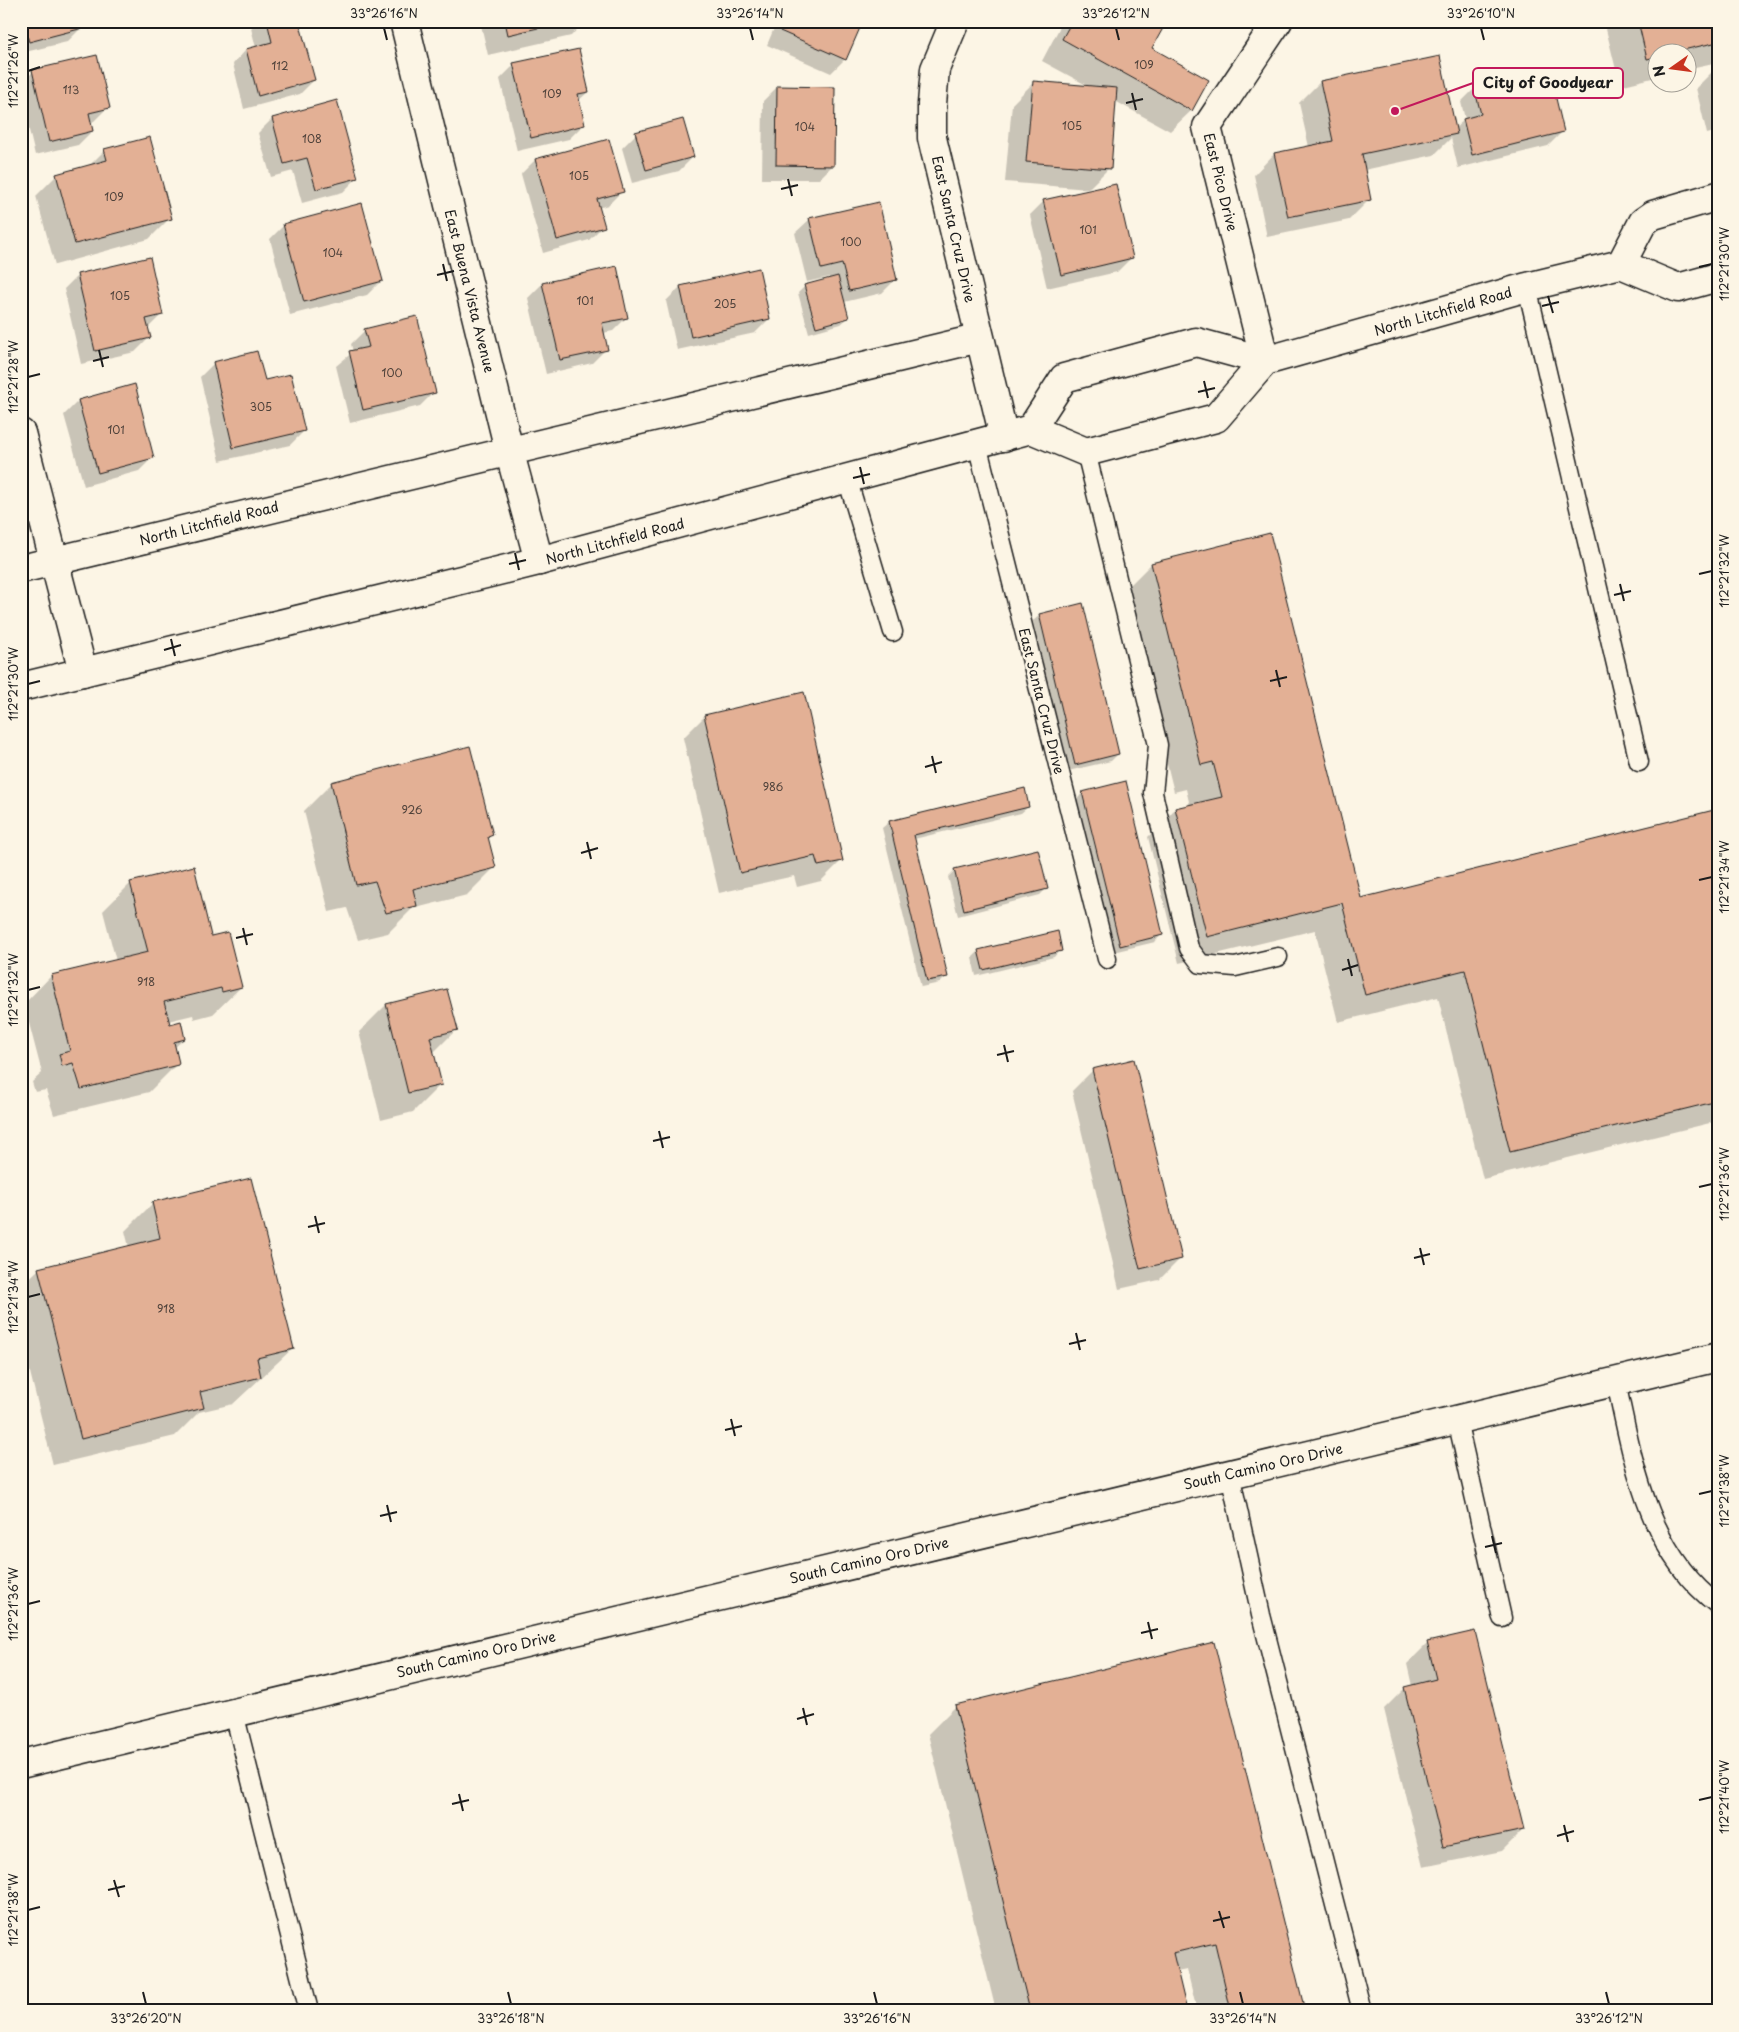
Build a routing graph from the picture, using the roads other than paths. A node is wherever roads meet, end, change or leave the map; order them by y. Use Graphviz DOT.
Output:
graph roads {
  1 [pos="404,21"];
  2 [pos="955,21"];
  3 [pos="1278,21"];
  4 [pos="1718,196"];
  5 [pos="1622,264"];
  6 [pos="1718,277"];
  7 [pos="1526,287"];
  8 [pos="980,338"];
  9 [pos="1264,361"];
  10 [pos="1031,429"];
  11 [pos="21,433"];
  12 [pos="1004,437"];
  13 [pos="977,444"];
  14 [pos="509,450"];
  15 [pos="1086,452"];
  16 [pos="847,478"];
  17 [pos="54,561"];
  18 [pos="539,561"];
  19 [pos="21,569"];
  20 [pos="894,632"];
  21 [pos="83,672"];
  22 [pos="21,687"];
  23 [pos="1639,762"];
  24 [pos="1278,957"];
  25 [pos="1107,959"];
  26 [pos="1718,1357"];
  27 [pos="1616,1382"];
  28 [pos="1457,1420"];
  29 [pos="1230,1474"];
  30 [pos="1718,1605"];
  31 [pos="1502,1618"];
  32 [pos="234,1713"];
  33 [pos="21,1764"];
  34 [pos="309,2011"];
  35 [pos="1362,2011"];
  1 -- 14 [label="street, East Buena Vista Avenue"];
  2 -- 8 [label="street, East Santa Cruz Drive"];
  3 -- 9 [label="street, East Pico Drive"];
  4 -- 5 [label="street"];
  5 -- 6 [label="street"];
  5 -- 7 [label="street, North Litchfield Road"];
  7 -- 9 [label="street, North Litchfield Road"];
  7 -- 23 [label="lane"];
  8 -- 12 [label="street, East Santa Cruz Drive"];
  8 -- 14 [label="street, North Litchfield Road"];
  9 -- 10 [label="street"];
  9 -- 15 [label="street"];
  10 -- 12 [label="street, North Litchfield Road"];
  10 -- 15 [label="street"];
  11 -- 17 [label="street"];
  12 -- 13 [label="street, North Litchfield Road"];
  13 -- 16 [label="street, North Litchfield Road"];
  13 -- 25 [label="lane, East Santa Cruz Drive"];
  14 -- 17 [label="street, North Litchfield Road"];
  14 -- 18 [label="street, East Buena Vista Avenue"];
  15 -- 24 [label="lane"];
  16 -- 18 [label="street, North Litchfield Road"];
  16 -- 20 [label="lane"];
  17 -- 19 [label="street, North Litchfield Road"];
  17 -- 21 [label="street"];
  18 -- 21 [label="street, North Litchfield Road"];
  21 -- 22 [label="street, North Litchfield Road"];
  26 -- 27 [label="street, South Camino Oro Drive"];
  27 -- 28 [label="street, South Camino Oro Drive"];
  27 -- 30 [label="lane"];
  28 -- 29 [label="street, South Camino Oro Drive"];
  28 -- 31 [label="lane"];
  29 -- 32 [label="street, South Camino Oro Drive"];
  29 -- 35 [label="lane"];
  32 -- 33 [label="street, South Camino Oro Drive"];
  32 -- 34 [label="lane"];
}
